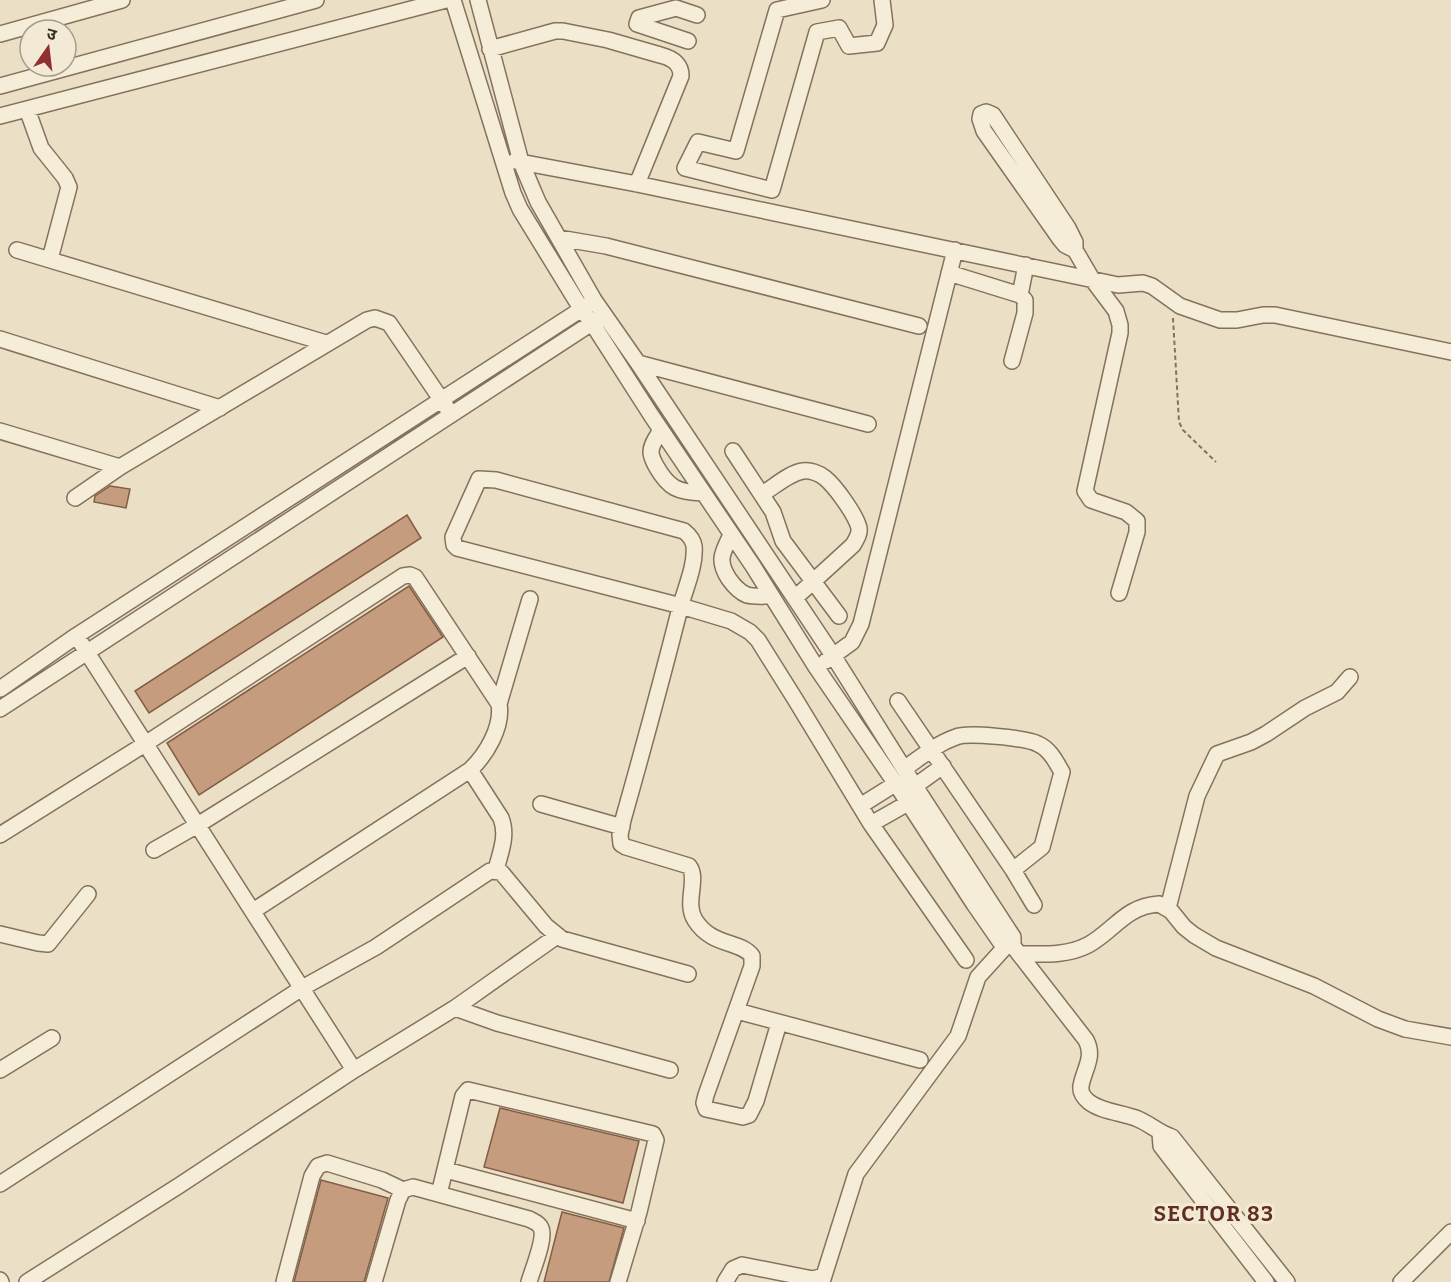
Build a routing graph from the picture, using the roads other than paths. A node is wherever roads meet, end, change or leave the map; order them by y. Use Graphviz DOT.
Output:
graph roads {
  1 [pos="122,0"];
  2 [pos="316,0"];
  3 [pos="447,0"];
  4 [pos="453,0"];
  5 [pos="478,0"];
  6 [pos="822,0"];
  7 [pos="882,0"];
  8 [pos="676,4"];
  9 [pos="697,15"];
  10 [pos="0,34"];
  11 [pos="688,40"];
  12 [pos="490,49"];
  13 [pos="0,86"];
  14 [pos="27,109"];
  15 [pos="0,116"];
  16 [pos="502,157"];
  17 [pos="520,162"];
  18 [pos="637,184"];
  19 [pos="559,238"];
  20 [pos="17,250"];
  21 [pos="955,250"];
  22 [pos="1076,250"];
  23 [pos="50,259"];
  24 [pos="1026,265"];
  25 [pos="949,273"];
  26 [pos="1092,279"];
  27 [pos="1020,295"];
  28 [pos="588,305"];
  29 [pos="598,319"];
  30 [pos="919,326"];
  31 [pos="0,339"];
  32 [pos="326,343"];
  33 [pos="1451,352"];
  34 [pos="1012,361"];
  35 [pos="639,363"];
  36 [pos="441,400"];
  37 [pos="220,408"];
  38 [pos="451,414"];
  39 [pos="868,424"];
  40 [pos="661,430"];
  41 [pos="0,431"];
  42 [pos="733,451"];
  43 [pos="120,467"];
  44 [pos="703,494"];
  45 [pos="762,494"];
  46 [pos="75,498"];
  47 [pos="732,535"];
  48 [pos="814,581"];
  49 [pos="1119,593"];
  50 [pos="771,596"];
  51 [pos="530,598"];
  52 [pos="795,598"];
  53 [pos="681,606"];
  54 [pos="839,616"];
  55 [pos="76,636"];
  56 [pos="85,651"];
  57 [pos="468,656"];
  58 [pos="834,657"];
  59 [pos="816,667"];
  60 [pos="1350,677"];
  61 [pos="3,687"];
  62 [pos="18,697"];
  63 [pos="898,701"];
  64 [pos="499,704"];
  65 [pos="0,709"];
  66 [pos="145,744"];
  67 [pos="931,749"];
  68 [pos="943,766"];
  69 [pos="904,769"];
  70 [pos="470,770"];
  71 [pos="895,784"];
  72 [pos="915,786"];
  73 [pos="908,803"];
  74 [pos="541,804"];
  75 [pos="860,806"];
  76 [pos="871,824"];
  77 [pos="196,826"];
  78 [pos="622,827"];
  79 [pos="0,835"];
  80 [pos="154,850"];
  81 [pos="496,870"];
  82 [pos="1013,870"];
  83 [pos="88,894"];
  84 [pos="1034,905"];
  85 [pos="1168,908"];
  86 [pos="253,911"];
  87 [pos="0,934"];
  88 [pos="557,936"];
  89 [pos="1013,948"];
  90 [pos="966,960"];
  91 [pos="688,974"];
  92 [pos="302,988"];
  93 [pos="455,1008"];
  94 [pos="736,1011"];
  95 [pos="779,1023"];
  96 [pos="1451,1037"];
  97 [pos="52,1038"];
  98 [pos="920,1060"];
  99 [pos="0,1070"];
  100 [pos="354,1070"];
  101 [pos="670,1070"];
  102 [pos="1160,1133"];
  103 [pos="446,1170"];
  104 [pos="0,1184"];
  105 [pos="403,1190"];
  106 [pos="440,1194"];
  107 [pos="637,1221"];
  108 [pos="1451,1232"];
  109 [pos="822,1279"];
  110 [pos="27,1282"];
  111 [pos="285,1282"];
  112 [pos="374,1282"];
  113 [pos="529,1282"];
  114 [pos="618,1282"];
  115 [pos="725,1282"];
  116 [pos="1266,1282"];
  117 [pos="1287,1282"];
  118 [pos="1401,1282"];
  1 -- 10 [label="street"];
  2 -- 13 [label="street"];
  3 -- 14 [label="street"];
  4 -- 16 [label="street"];
  5 -- 12 [label="street"];
  6 -- 7 [label="street"];
  8 -- 9 [label="street"];
  8 -- 11 [label="street"];
  12 -- 17 [label="street"];
  12 -- 18 [label="street"];
  14 -- 15 [label="street"];
  14 -- 23 [label="street"];
  16 -- 17 [label="street"];
  16 -- 28 [label="street"];
  17 -- 18 [label="street"];
  17 -- 19 [label="street"];
  18 -- 21 [label="street"];
  19 -- 28 [label="street"];
  19 -- 30 [label="street"];
  20 -- 23 [label="street"];
  21 -- 24 [label="street"];
  21 -- 25 [label="street"];
  22 -- 22 [label="street"];
  22 -- 26 [label="street"];
  23 -- 32 [label="street"];
  24 -- 26 [label="street"];
  24 -- 27 [label="street"];
  25 -- 27 [label="street"];
  25 -- 58 [label="street"];
  26 -- 33 [label="street"];
  26 -- 49 [label="street"];
  27 -- 34 [label="street"];
  28 -- 29 [label="street"];
  28 -- 36 [label="street"];
  29 -- 35 [label="street"];
  29 -- 38 [label="street"];
  29 -- 40 [label="street"];
  31 -- 37 [label="street"];
  32 -- 36 [label="street"];
  32 -- 37 [label="street"];
  35 -- 39 [label="street"];
  35 -- 52 [label="street"];
  36 -- 38 [label="street"];
  36 -- 55 [label="street"];
  37 -- 43 [label="street"];
  38 -- 56 [label="street"];
  40 -- 44 [label="street"];
  40 -- 44 [label="street"];
  41 -- 43 [label="street"];
  42 -- 45 [label="street"];
  43 -- 46 [label="street"];
  44 -- 47 [label="street"];
  45 -- 48 [label="street"];
  45 -- 48 [label="street"];
  47 -- 50 [label="street"];
  47 -- 50 [label="street"];
  48 -- 52 [label="street"];
  48 -- 54 [label="street"];
  50 -- 59 [label="street"];
  51 -- 64 [label="street"];
  52 -- 58 [label="street"];
  53 -- 53 [label="street"];
  53 -- 75 [label="street"];
  53 -- 78 [label="street"];
  55 -- 56 [label="street"];
  55 -- 61 [label="street"];
  56 -- 62 [label="street"];
  56 -- 66 [label="street"];
  57 -- 64 [label="street"];
  57 -- 66 [label="street"];
  57 -- 77 [label="street"];
  58 -- 59 [label="street"];
  58 -- 69 [label="street"];
  59 -- 71 [label="street"];
  60 -- 85 [label="street"];
  61 -- 62 [label="street"];
  62 -- 65 [label="street"];
  63 -- 67 [label="street"];
  64 -- 70 [label="street"];
  66 -- 77 [label="street"];
  66 -- 79 [label="street"];
  67 -- 68 [label="street"];
  67 -- 69 [label="street"];
  67 -- 82 [label="street"];
  68 -- 72 [label="street"];
  68 -- 82 [label="street"];
  69 -- 72 [label="street"];
  70 -- 81 [label="street"];
  70 -- 86 [label="street"];
  71 -- 73 [label="street"];
  71 -- 75 [label="street"];
  72 -- 89 [label="street"];
  73 -- 76 [label="street"];
  73 -- 89 [label="street"];
  74 -- 78 [label="street"];
  75 -- 76 [label="street"];
  76 -- 90 [label="street"];
  77 -- 80 [label="street"];
  77 -- 86 [label="street"];
  78 -- 94 [label="street"];
  81 -- 88 [label="street"];
  81 -- 92 [label="street"];
  82 -- 84 [label="street"];
  83 -- 87 [label="street"];
  85 -- 89 [label="street"];
  85 -- 96 [label="street"];
  86 -- 92 [label="street"];
  88 -- 91 [label="street"];
  88 -- 93 [label="street"];
  89 -- 102 [label="street"];
  89 -- 109 [label="street"];
  92 -- 100 [label="street"];
  92 -- 104 [label="street"];
  93 -- 100 [label="street"];
  93 -- 101 [label="street"];
  94 -- 95 [label="street"];
  94 -- 95 [label="street"];
  95 -- 98 [label="street"];
  97 -- 99 [label="street"];
  100 -- 110 [label="street"];
  102 -- 116 [label="street"];
  102 -- 117 [label="street"];
  103 -- 106 [label="street"];
  103 -- 107 [label="street"];
  103 -- 107 [label="street"];
  105 -- 106 [label="street"];
  105 -- 111 [label="street"];
  105 -- 112 [label="street"];
  106 -- 113 [label="street"];
  107 -- 114 [label="street"];
  108 -- 118 [label="street"];
  109 -- 115 [label="street"];
}
